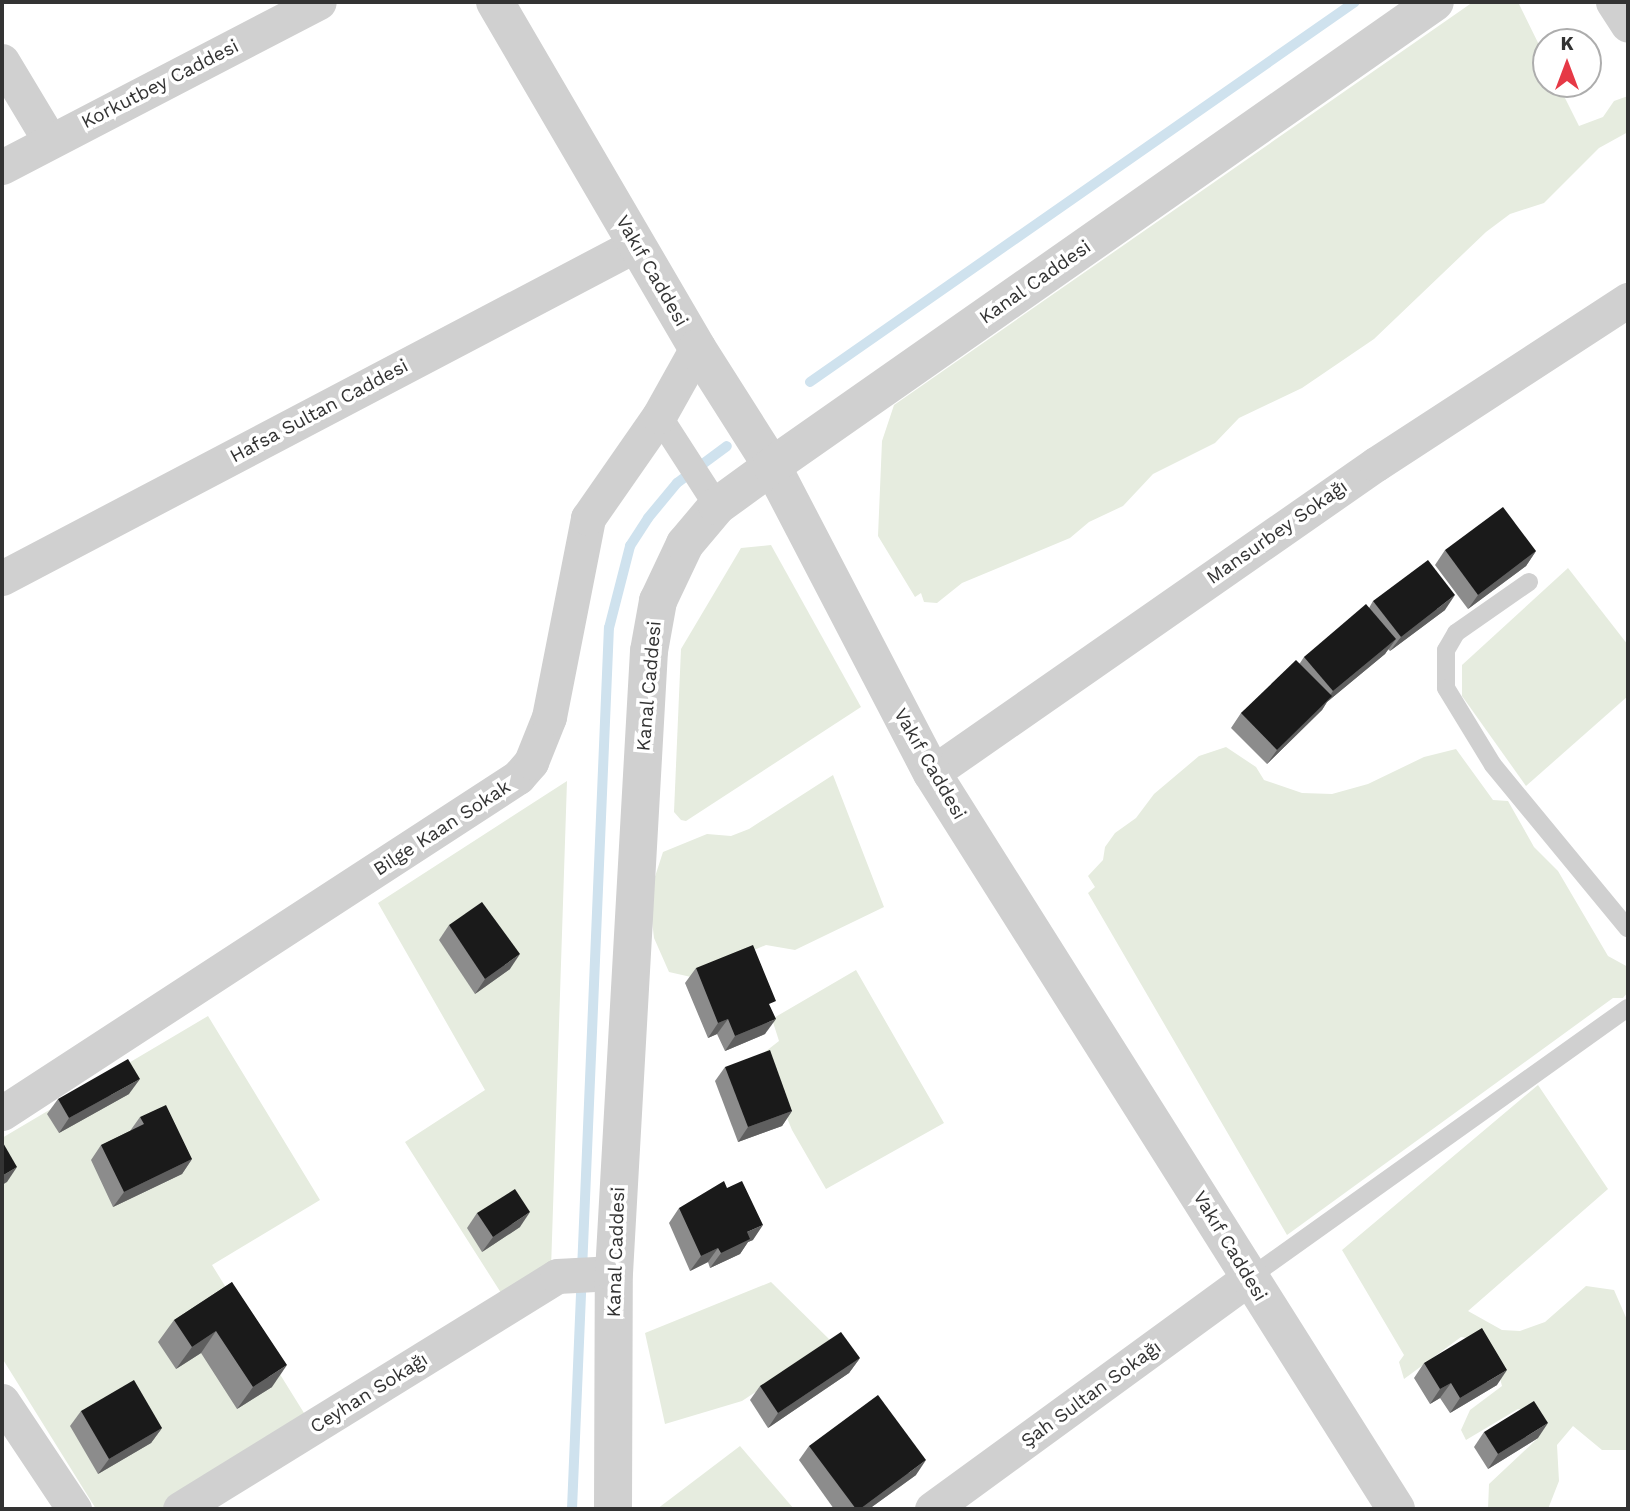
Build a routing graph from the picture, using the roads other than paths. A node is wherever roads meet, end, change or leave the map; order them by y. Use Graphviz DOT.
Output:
graph roads {
  1 [pos="319,2"];
  2 [pos="495,2"];
  3 [pos="1435,2"];
  4 [pos="1613,2"];
  5 [pos="1628,25"];
  6 [pos="2,61"];
  7 [pos="50,141"];
  8 [pos="2,167"];
  9 [pos="637,244"];
  10 [pos="1628,300"];
  11 [pos="706,361"];
  12 [pos="659,416"];
  13 [pos="772,466"];
  14 [pos="718,506"];
  15 [pos="2,578"];
  16 [pos="1529,582"];
  17 [pos="932,773"];
  18 [pos="1628,929"];
  19 [pos="1628,1008"];
  20 [pos="2,1113"];
  21 [pos="614,1273"];
  22 [pos="1248,1278"];
  23 [pos="2,1401"];
  24 [pos="74,1509"];
  25 [pos="180,1509"];
  26 [pos="613,1509"];
  27 [pos="932,1509"];
  28 [pos="1396,1509"];
  1 -- 7 [label="street, Korkutbey Caddesi"];
  2 -- 9 [label="street, Vakıf Caddesi"];
  3 -- 13 [label="street, Kanal Caddesi"];
  4 -- 5 [label="street"];
  6 -- 7 [label="street"];
  7 -- 8 [label="street, Korkutbey Caddesi"];
  9 -- 11 [label="street, Vakıf Caddesi"];
  9 -- 15 [label="street, Hafsa Sultan Caddesi"];
  10 -- 17 [label="street, Mansurbey Sokağı"];
  11 -- 12 [label="street, Bilge Kaan Sokak"];
  11 -- 13 [label="street, Vakıf Caddesi"];
  12 -- 14 [label="street"];
  12 -- 20 [label="street, Bilge Kaan Sokak"];
  13 -- 14 [label="street, Kanal Caddesi"];
  13 -- 17 [label="street, Vakıf Caddesi"];
  14 -- 21 [label="street, Kanal Caddesi"];
  16 -- 18 [label="lane"];
  17 -- 22 [label="street, Vakıf Caddesi"];
  19 -- 22 [label="lane"];
  21 -- 25 [label="street, Ceyhan Sokağı"];
  21 -- 26 [label="street, Kanal Caddesi"];
  22 -- 27 [label="street, Şah Sultan Sokağı"];
  22 -- 28 [label="street, Vakıf Caddesi"];
  23 -- 24 [label="street"];
}
